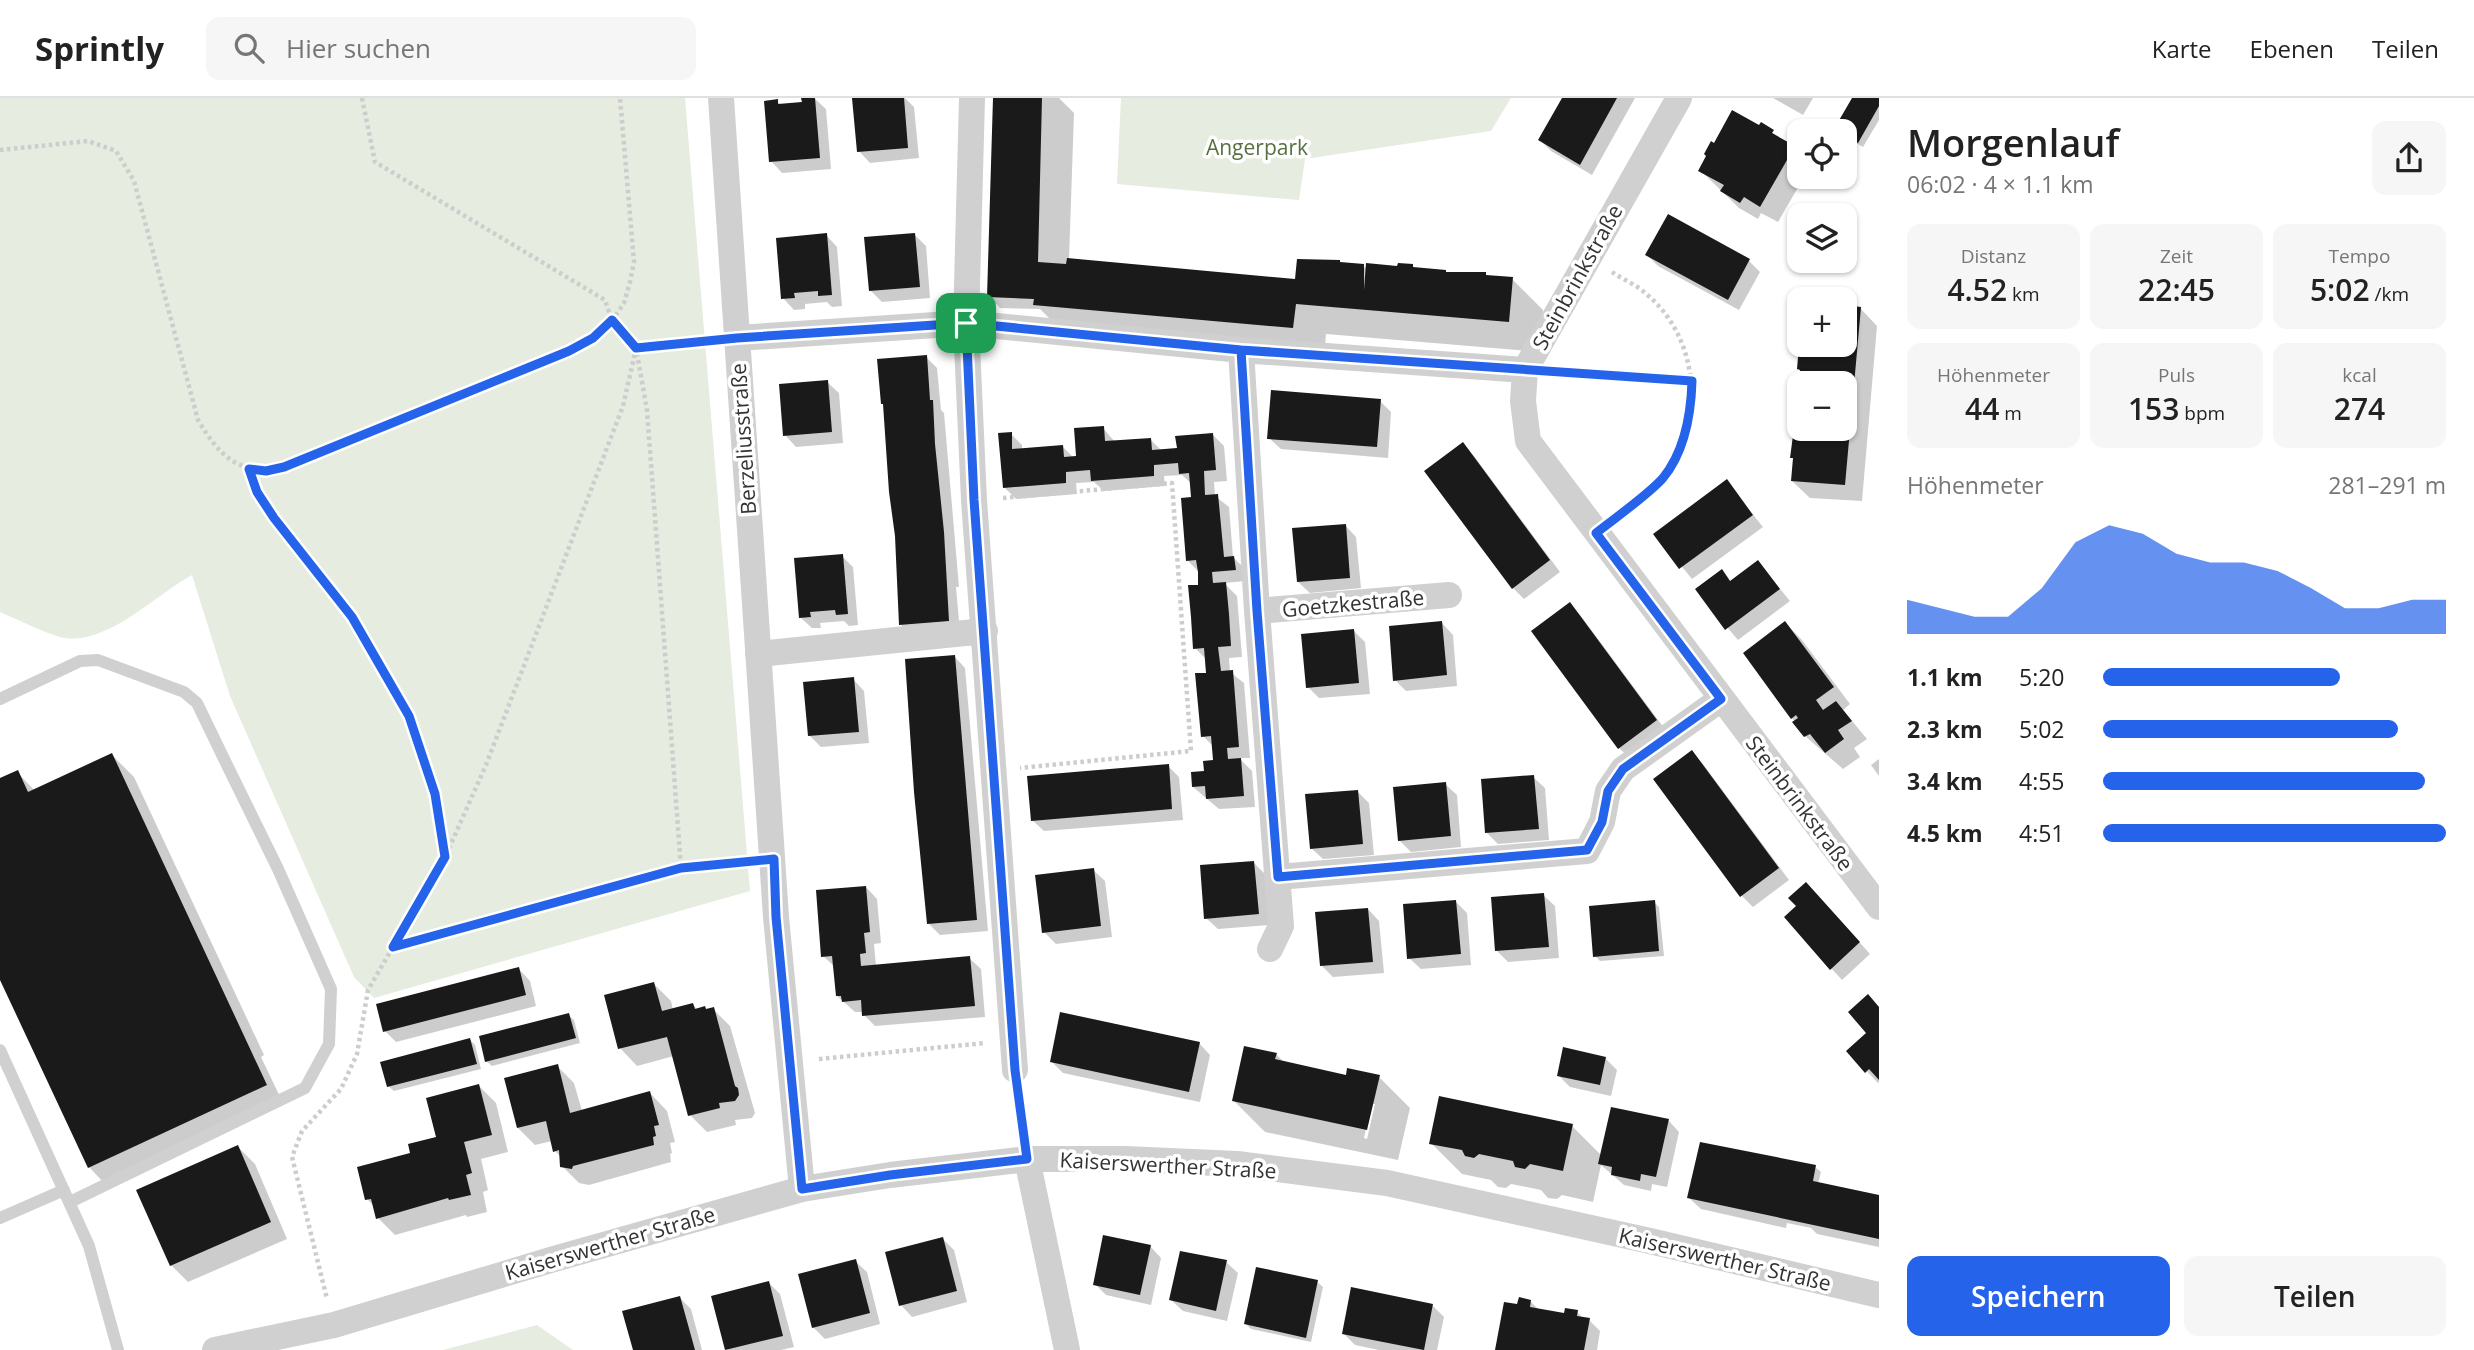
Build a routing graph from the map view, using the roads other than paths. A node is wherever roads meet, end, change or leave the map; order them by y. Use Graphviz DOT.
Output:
graph roads {
  1 [pos="721,98"];
  2 [pos="972,98"];
  3 [pos="1679,98"];
  4 [pos="966,323"];
  5 [pos="737,338"];
  6 [pos="1241,350"];
  7 [pos="1525,370"];
  8 [pos="1449,595"];
  9 [pos="1257,611"];
  10 [pos="985,631"];
  11 [pos="758,654"];
  12 [pos="0,699"];
  13 [pos="1721,699"];
  14 [pos="1278,877"];
  15 [pos="1879,907"];
  16 [pos="1270,949"];
  17 [pos="0,1049"];
  18 [pos="1015,1070"];
  19 [pos="1027,1159"];
  20 [pos="802,1189"];
  21 [pos="64,1190"];
  22 [pos="70,1202"];
  23 [pos="0,1218"];
  24 [pos="1879,1295"];
  25 [pos="118,1350"];
  26 [pos="215,1350"];
  27 [pos="1067,1350"];
  1 -- 5 [label="street, Berzeliusstraße"];
  2 -- 4 [label="street"];
  3 -- 7 [label="street, Steinbrinkstraße"];
  4 -- 5 [label="street"];
  4 -- 6 [label="street"];
  4 -- 10 [label="street"];
  5 -- 11 [label="street, Berzeliusstraße"];
  6 -- 7 [label="street"];
  6 -- 9 [label="street, Goetzkestraße"];
  7 -- 13 [label="street, Steinbrinkstraße"];
  8 -- 9 [label="street, Goetzkestraße"];
  9 -- 14 [label="street, Goetzkestraße"];
  10 -- 11 [label="street"];
  10 -- 18 [label="street"];
  11 -- 20 [label="street, Berzeliusstraße"];
  12 -- 22 [label="lane"];
  13 -- 14 [label="street"];
  13 -- 15 [label="street, Steinbrinkstraße"];
  14 -- 16 [label="street, Goetzkestraße"];
  17 -- 21 [label="lane"];
  18 -- 19 [label="lane"];
  19 -- 20 [label="street, Kaiserswerther Straße"];
  19 -- 24 [label="street, Kaiserswerther Straße"];
  19 -- 27 [label="street"];
  20 -- 26 [label="street, Kaiserswerther Straße"];
  21 -- 22 [label="lane"];
  21 -- 23 [label="lane"];
  22 -- 25 [label="lane"];
}
